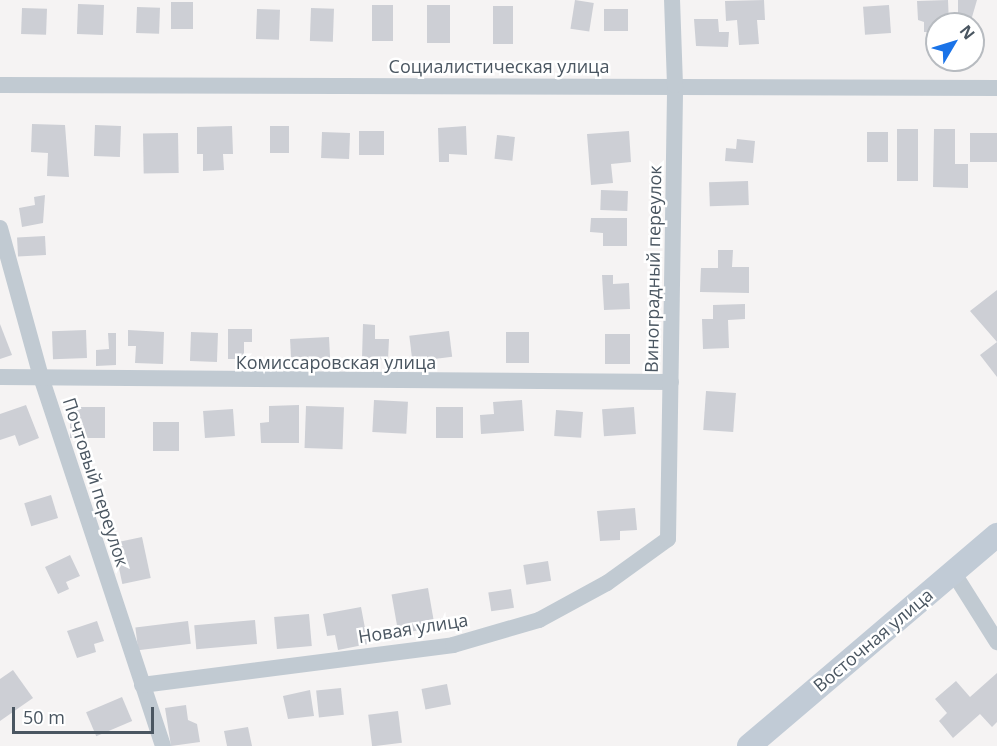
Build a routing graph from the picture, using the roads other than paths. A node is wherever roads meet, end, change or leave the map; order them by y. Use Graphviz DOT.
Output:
graph roads {
  1 [pos="672,0"];
  2 [pos="0,85"];
  3 [pos="675,85"];
  4 [pos="997,88"];
  5 [pos="0,228"];
  6 [pos="0,377"];
  7 [pos="42,380"];
  8 [pos="671,382"];
  9 [pos="997,534"];
  10 [pos="668,540"];
  11 [pos="953,572"];
  12 [pos="997,642"];
  13 [pos="141,685"];
  14 [pos="162,746"];
  15 [pos="749,746"];
  1 -- 3 [label="street, Виноградный переулок"];
  2 -- 3 [label="street, Социалистическая улица"];
  3 -- 4 [label="street, Социалистическая улица"];
  3 -- 8 [label="street, Виноградный переулок"];
  5 -- 7 [label="street, Почтовый переулок"];
  6 -- 7 [label="street, Комиссаровская улица"];
  7 -- 8 [label="street, Комиссаровская улица"];
  7 -- 13 [label="street, Почтовый переулок"];
  8 -- 10 [label="street, Виноградный переулок"];
  9 -- 11 [label="street, Восточная улица"];
  10 -- 13 [label="street, Новая улица"];
  11 -- 12 [label="street"];
  11 -- 15 [label="street, Восточная улица"];
  13 -- 14 [label="street, Почтовый переулок"];
}
